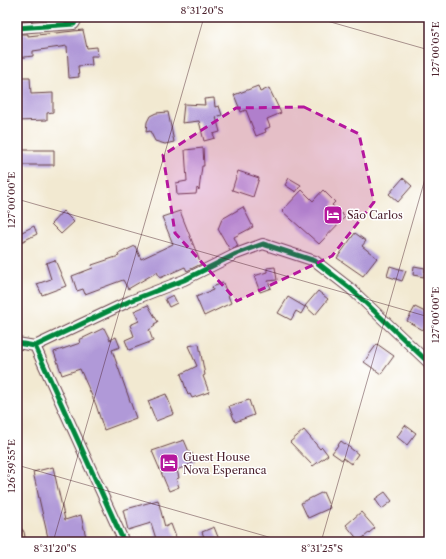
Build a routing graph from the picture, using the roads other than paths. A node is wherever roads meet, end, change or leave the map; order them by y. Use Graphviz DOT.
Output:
graph roads {
  1 [pos="78,17"];
  2 [pos="17,28"];
  3 [pos="17,343"];
  4 [pos="35,346"];
  5 [pos="429,363"];
  6 [pos="17,535"];
  7 [pos="18,542"];
  8 [pos="124,542"];
  1 -- 2 [label="street"];
  3 -- 4 [label="street"];
  4 -- 5 [label="street"];
  4 -- 8 [label="street"];
  6 -- 7 [label="main road"];
}
